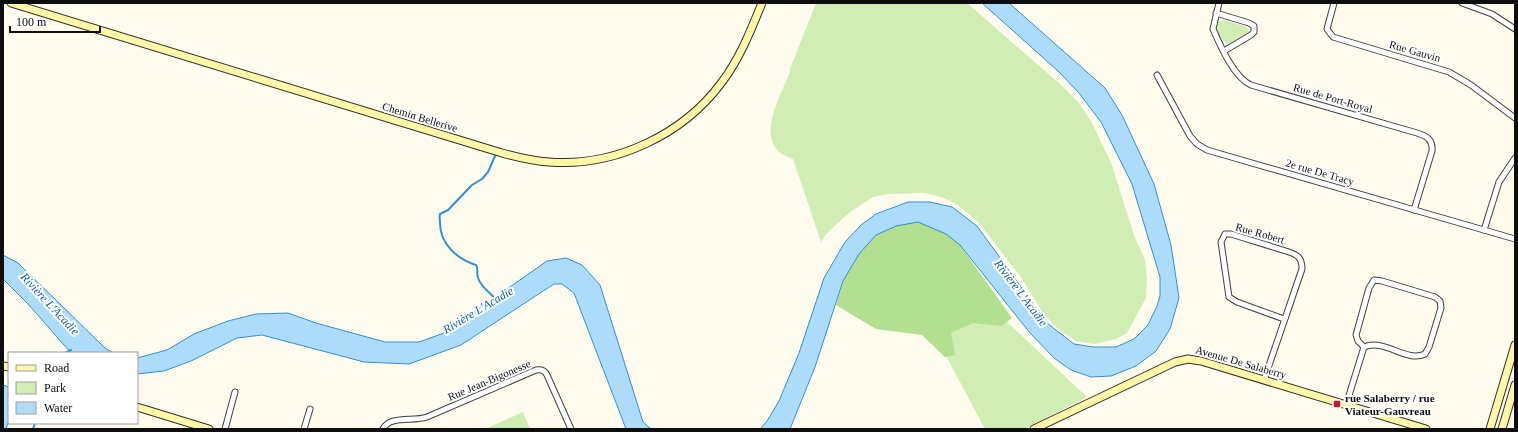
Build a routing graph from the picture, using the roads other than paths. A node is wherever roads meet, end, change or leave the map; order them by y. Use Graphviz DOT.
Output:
graph roads {
  1 [pos="11,3"];
  2 [pos="762,3"];
  3 [pos="1219,3"];
  4 [pos="1334,3"];
  5 [pos="1462,3"];
  6 [pos="1216,13"];
  7 [pos="1515,29"];
  8 [pos="1224,51"];
  9 [pos="1157,75"];
  10 [pos="1515,118"];
  11 [pos="1515,158"];
  12 [pos="1414,210"];
  13 [pos="1484,230"];
  14 [pos="1515,239"];
  15 [pos="1284,319"];
  16 [pos="1515,345"];
  17 [pos="1364,347"];
  18 [pos="1264,380"];
  19 [pos="1515,385"];
  20 [pos="235,392"];
  21 [pos="1346,405"];
  22 [pos="138,407"];
  23 [pos="310,409"];
  24 [pos="209,429"];
  25 [pos="225,429"];
  26 [pos="304,429"];
  27 [pos="383,429"];
  28 [pos="571,429"];
  29 [pos="1034,429"];
  30 [pos="1426,429"];
  31 [pos="1490,429"];
  32 [pos="1502,429"];
  1 -- 2 [label="street, Chemin Bellerive"];
  3 -- 6 [label="street, Rue de Port-Royal"];
  4 -- 10 [label="street, Rue Gauvin"];
  5 -- 7 [label="street"];
  6 -- 8 [label="street, Rue de Port-Royal"];
  6 -- 8 [label="street"];
  8 -- 12 [label="street, Rue de Port-Royal"];
  9 -- 12 [label="street, 2e rue De Tracy"];
  11 -- 13 [label="street"];
  12 -- 13 [label="street, 2e rue De Tracy"];
  13 -- 14 [label="street, 2e rue De Tracy"];
  15 -- 15 [label="street, Rue Robert"];
  15 -- 18 [label="street, Rue Robert"];
  16 -- 31 [label="street"];
  17 -- 17 [label="street"];
  17 -- 21 [label="street"];
  18 -- 21 [label="street, Avenue De Salaberry"];
  18 -- 29 [label="street, Avenue De Salaberry"];
  19 -- 32 [label="street"];
  20 -- 25 [label="street"];
  21 -- 30 [label="street, Avenue De Salaberry"];
  22 -- 24 [label="street"];
  23 -- 26 [label="street"];
  27 -- 28 [label="street, Rue Jean-Bigonesse"];
}
